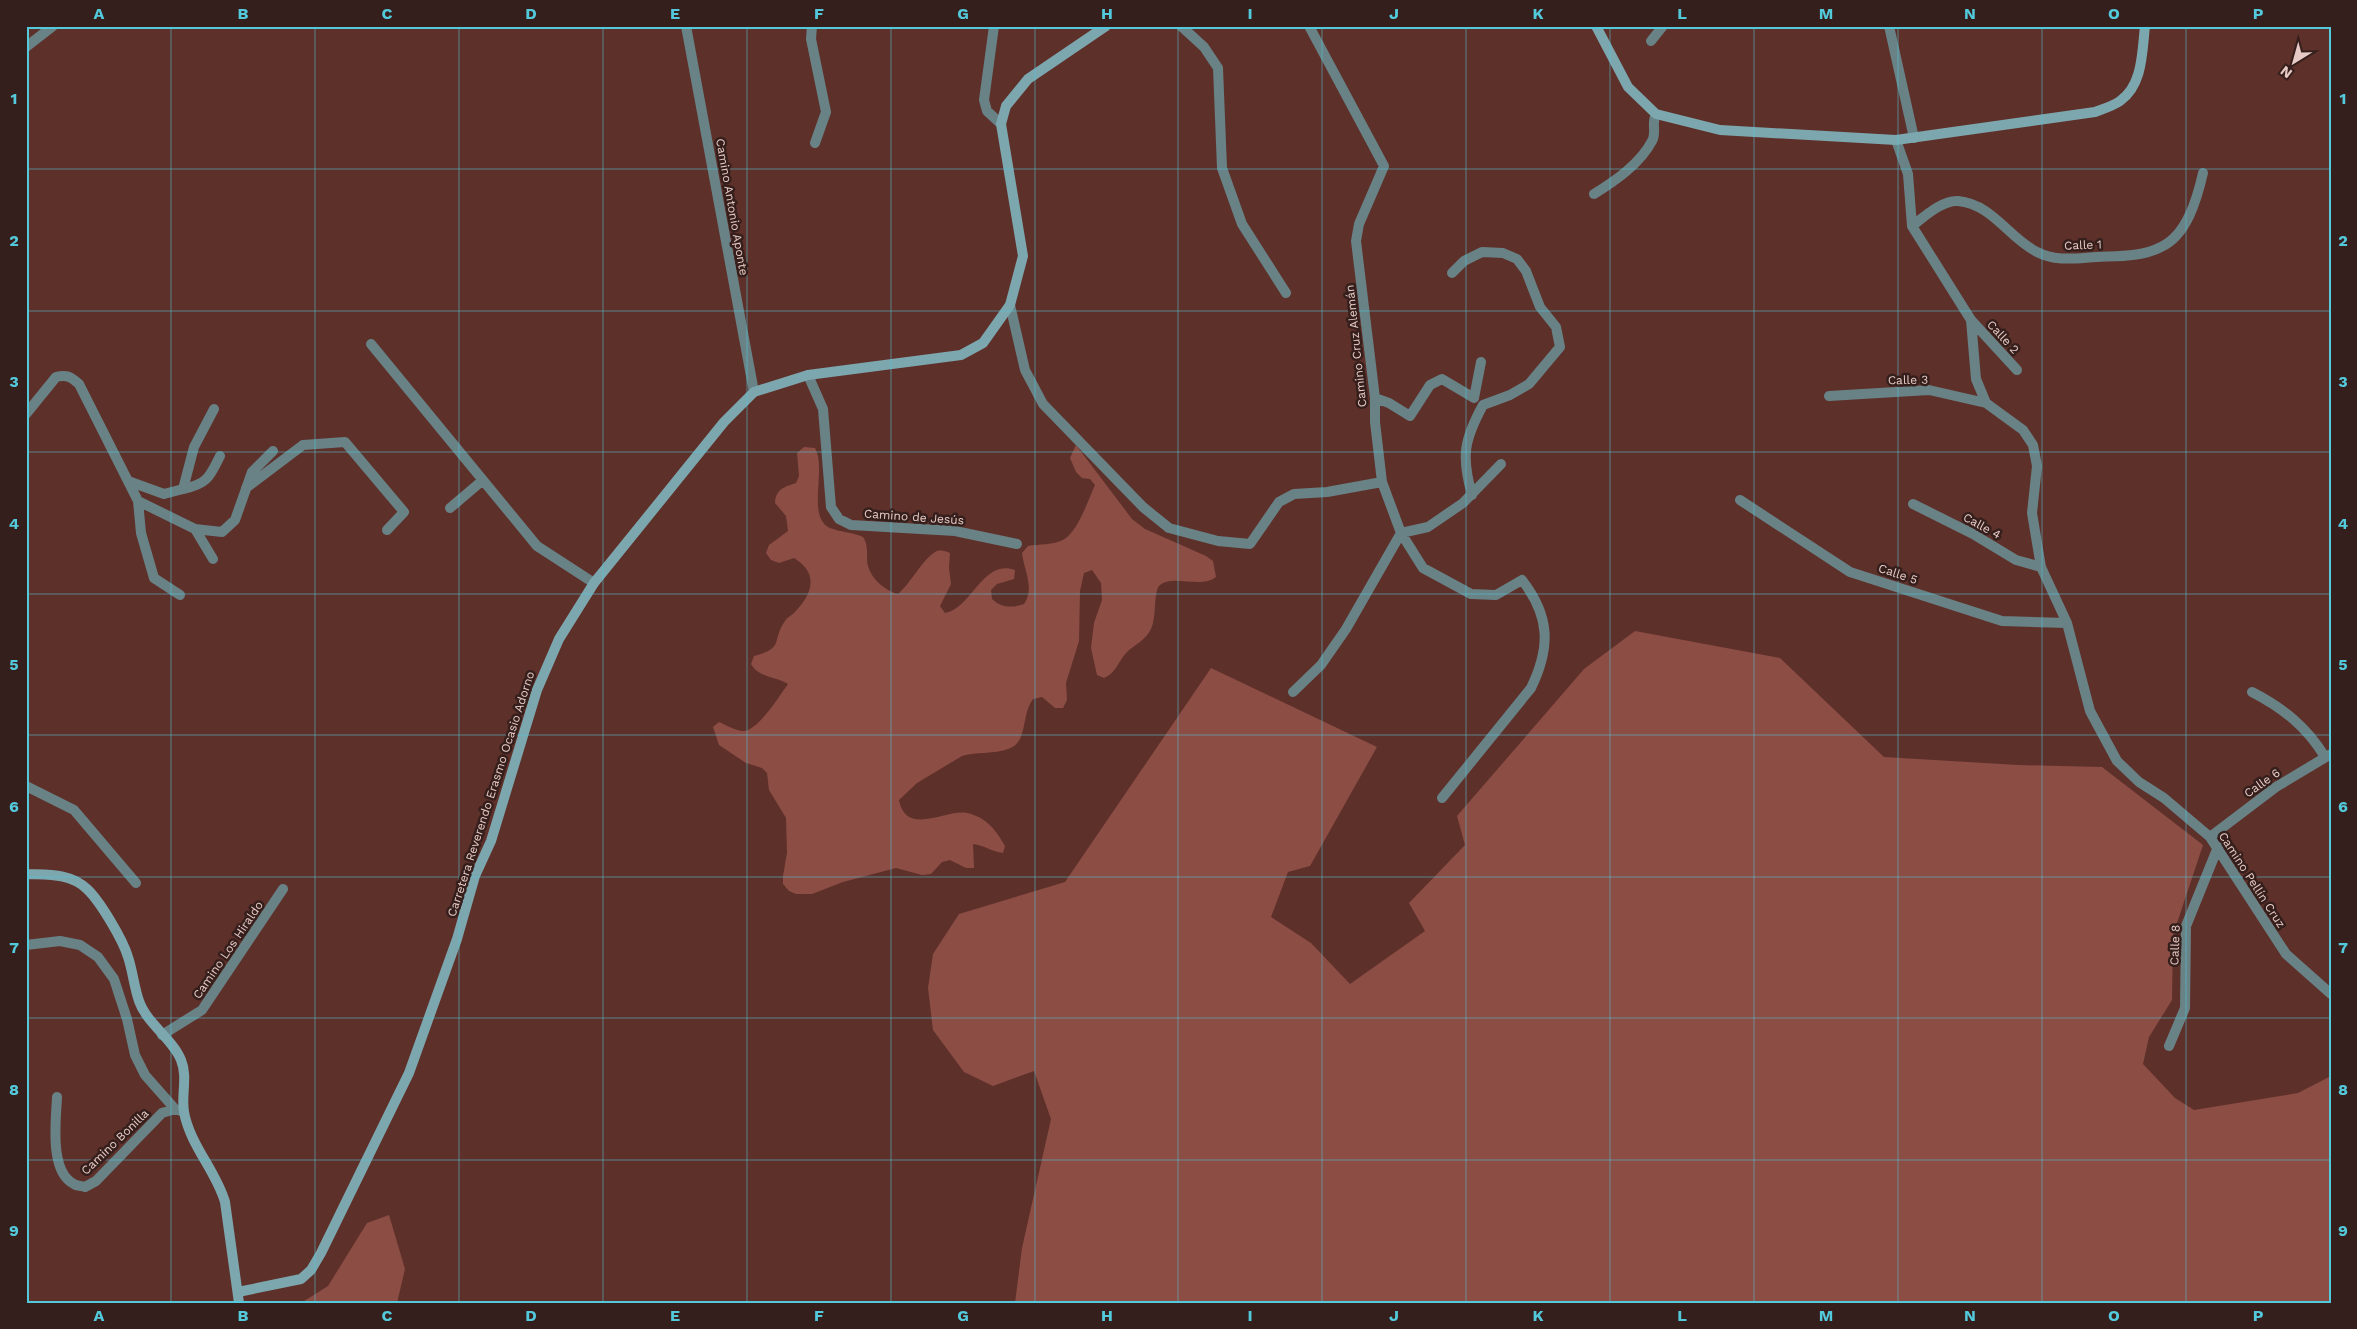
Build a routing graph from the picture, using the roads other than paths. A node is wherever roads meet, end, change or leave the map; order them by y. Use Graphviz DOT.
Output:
graph roads {
  1 [pos="53,26"];
  2 [pos="686,26"];
  3 [pos="812,26"];
  4 [pos="994,26"];
  5 [pos="1106,26"];
  6 [pos="1181,26"];
  7 [pos="1309,26"];
  8 [pos="1596,26"];
  9 [pos="1663,26"];
  10 [pos="1889,26"];
  11 [pos="2145,26"];
  12 [pos="1651,41"];
  13 [pos="26,47"];
  14 [pos="1656,114"];
  15 [pos="1001,124"];
  16 [pos="1914,138"];
  17 [pos="1896,140"];
  18 [pos="815,143"];
  19 [pos="2203,173"];
  20 [pos="1594,194"];
  21 [pos="1912,226"];
  22 [pos="1452,273"];
  23 [pos="1286,293"];
  24 [pos="1010,305"];
  25 [pos="1971,320"];
  26 [pos="371,344"];
  27 [pos="1481,362"];
  28 [pos="2017,370"];
  29 [pos="808,375"];
  30 [pos="754,392"];
  31 [pos="1829,396"];
  32 [pos="1375,398"];
  33 [pos="1986,403"];
  34 [pos="214,409"];
  35 [pos="26,414"];
  36 [pos="273,451"];
  37 [pos="220,456"];
  38 [pos="1501,464"];
  39 [pos="483,480"];
  40 [pos="128,481"];
  41 [pos="1382,482"];
  42 [pos="183,489"];
  43 [pos="245,489"];
  44 [pos="1472,495"];
  45 [pos="1740,500"];
  46 [pos="138,501"];
  47 [pos="1913,504"];
  48 [pos="450,508"];
  49 [pos="195,529"];
  50 [pos="387,530"];
  51 [pos="1401,533"];
  52 [pos="1017,544"];
  53 [pos="213,559"];
  54 [pos="2041,567"];
  55 [pos="594,583"];
  56 [pos="180,595"];
  57 [pos="2067,624"];
  58 [pos="1292,692"];
  59 [pos="2252,692"];
  60 [pos="2328,756"];
  61 [pos="26,786"];
  62 [pos="1442,798"];
  63 [pos="2210,837"];
  64 [pos="2218,847"];
  65 [pos="26,874"];
  66 [pos="136,883"];
  67 [pos="283,889"];
  68 [pos="26,945"];
  69 [pos="2331,994"];
  70 [pos="162,1035"];
  71 [pos="2168,1046"];
  72 [pos="57,1097"];
  73 [pos="180,1111"];
  74 [pos="238,1292"];
  75 [pos="239,1303"];
  1 -- 13 [label="street"];
  2 -- 30 [label="street, Camino Antonio Aponte"];
  3 -- 18 [label="street"];
  4 -- 15 [label="street"];
  5 -- 15 [label="street"];
  6 -- 23 [label="street"];
  7 -- 32 [label="street, Camino Cruz Alemán"];
  8 -- 14 [label="street"];
  9 -- 12 [label="street"];
  10 -- 16 [label="street"];
  11 -- 16 [label="street"];
  14 -- 17 [label="street"];
  14 -- 20 [label="street"];
  15 -- 24 [label="street, Carretera Reverendo Erasmo Ocasio Adorno"];
  16 -- 17 [label="street"];
  17 -- 21 [label="street"];
  19 -- 21 [label="street, Calle 1"];
  21 -- 25 [label="street"];
  22 -- 44 [label="street"];
  24 -- 29 [label="street, Carretera Reverendo Erasmo Ocasio Adorno"];
  24 -- 41 [label="street"];
  25 -- 28 [label="street, Calle 2"];
  25 -- 33 [label="street"];
  26 -- 39 [label="street"];
  27 -- 32 [label="street"];
  29 -- 30 [label="street, Carretera Reverendo Erasmo Ocasio Adorno"];
  29 -- 52 [label="street, Camino de Jesús"];
  30 -- 55 [label="street, Carretera Reverendo Erasmo Ocasio Adorno"];
  31 -- 33 [label="street, Calle 3"];
  32 -- 41 [label="street, Camino Cruz Alemán"];
  33 -- 54 [label="street, Camino Pellín Cruz"];
  34 -- 42 [label="street"];
  35 -- 40 [label="street"];
  36 -- 43 [label="street"];
  37 -- 42 [label="street"];
  38 -- 44 [label="street"];
  39 -- 48 [label="street"];
  39 -- 55 [label="street"];
  40 -- 42 [label="street"];
  40 -- 46 [label="street"];
  41 -- 51 [label="street, Camino Cruz Alemán"];
  43 -- 49 [label="street"];
  43 -- 50 [label="street"];
  44 -- 51 [label="street"];
  45 -- 57 [label="street, Calle 5"];
  46 -- 49 [label="street"];
  46 -- 56 [label="street"];
  47 -- 54 [label="street, Calle 4"];
  49 -- 53 [label="street"];
  51 -- 58 [label="street"];
  51 -- 62 [label="street, Camino Cruz Alemán"];
  54 -- 57 [label="street, Camino Pellín Cruz"];
  55 -- 74 [label="street, Carretera Reverendo Erasmo Ocasio Adorno"];
  57 -- 63 [label="street, Camino Pellín Cruz"];
  59 -- 60 [label="street"];
  60 -- 63 [label="street, Calle 6"];
  61 -- 66 [label="street"];
  63 -- 64 [label="street, Camino Pellín Cruz"];
  64 -- 69 [label="street, Camino Pellín Cruz"];
  64 -- 71 [label="street, Calle 8"];
  65 -- 70 [label="street"];
  67 -- 70 [label="street, Camino Los Hiraldo"];
  68 -- 73 [label="street"];
  70 -- 73 [label="street"];
  72 -- 73 [label="street, Camino Bonilla"];
  73 -- 74 [label="street"];
  74 -- 75 [label="street"];
}
